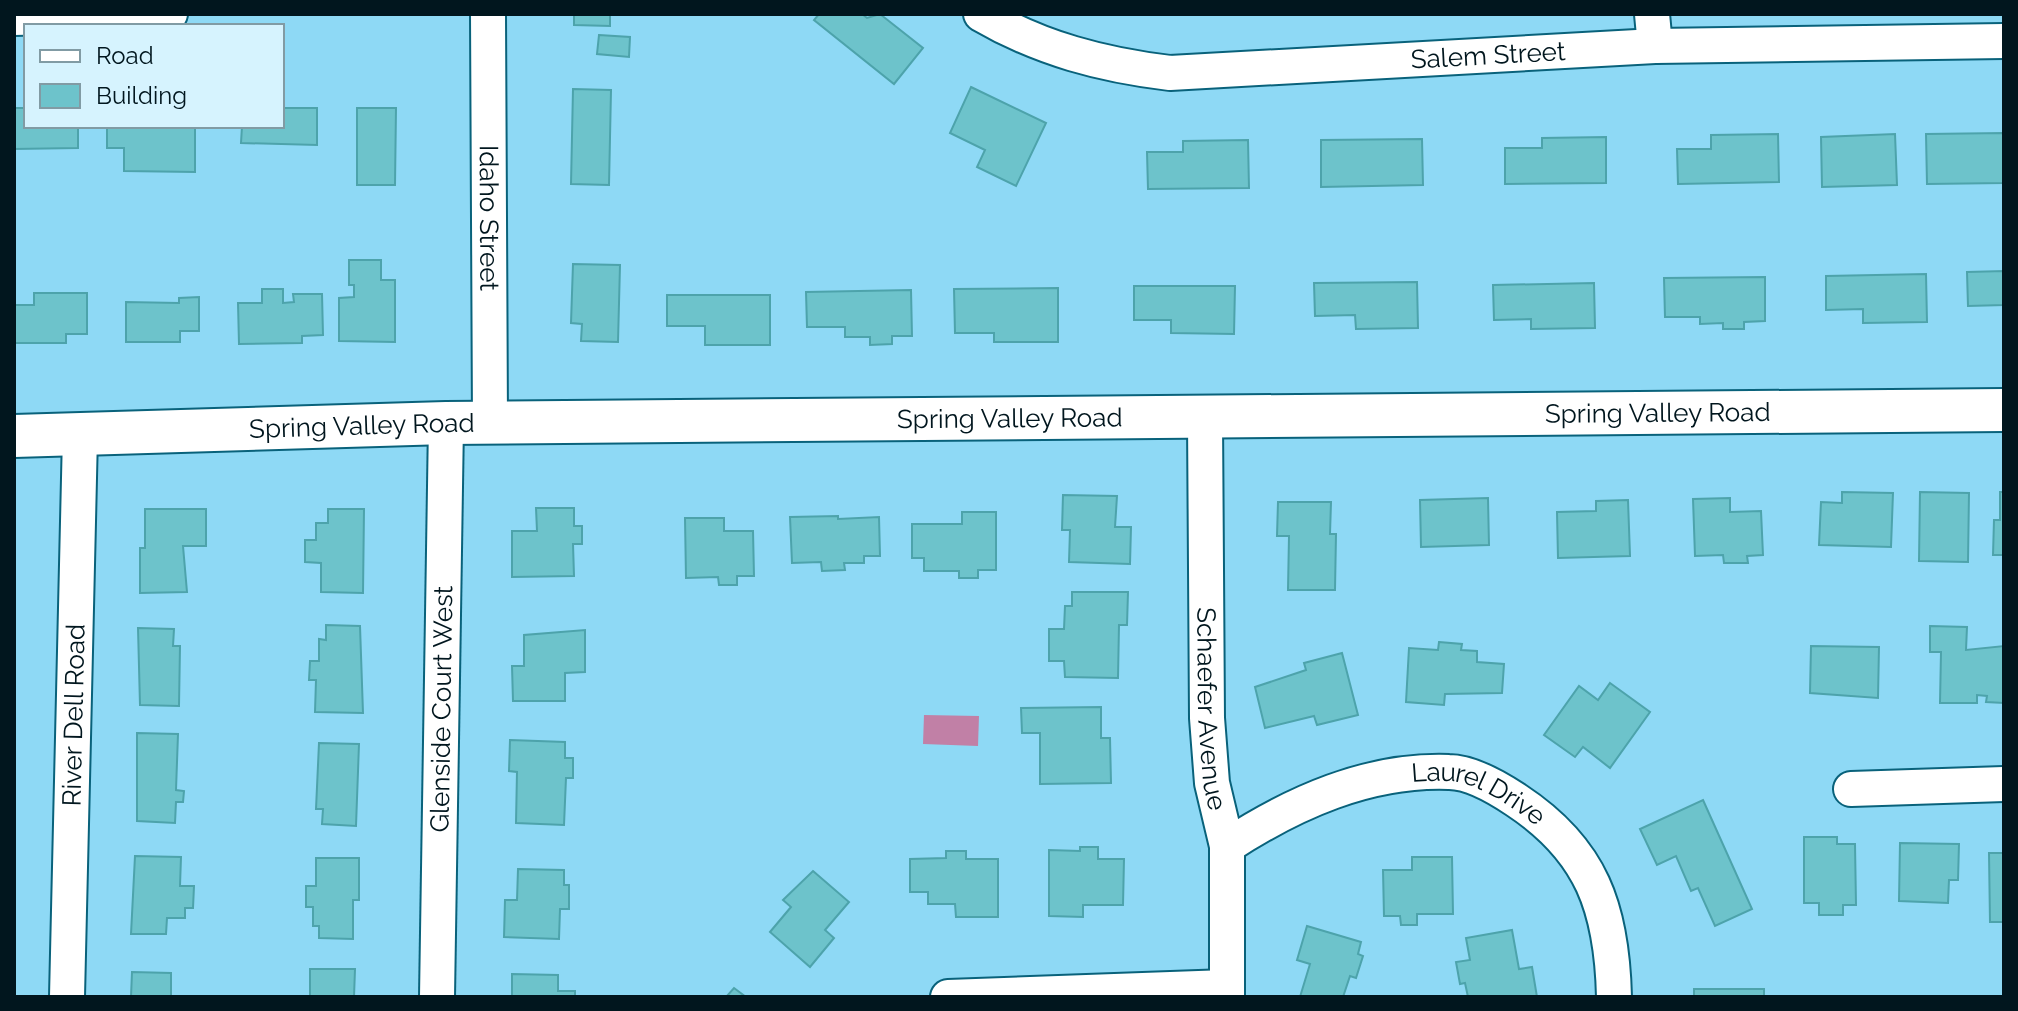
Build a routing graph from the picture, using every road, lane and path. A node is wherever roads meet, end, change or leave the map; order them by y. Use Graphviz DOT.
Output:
graph roads {
  1 [pos="170,14"];
  2 [pos="488,14"];
  3 [pos="981,14"];
  4 [pos="14,18"];
  5 [pos="1654,30"];
  6 [pos="2004,41"];
  7 [pos="2004,410"];
  8 [pos="1205,419"];
  9 [pos="490,422"];
  10 [pos="446,423"];
  11 [pos="80,435"];
  12 [pos="14,436"];
  13 [pos="2004,784"];
  14 [pos="1851,789"];
  15 [pos="1227,846"];
  16 [pos="1227,992"];
  17 [pos="67,997"];
  18 [pos="437,997"];
  19 [pos="948,997"];
  20 [pos="1614,997"];
  1 -- 4 [label="street"];
  2 -- 9 [label="street, Idaho Street"];
  3 -- 5 [label="street, Salem Street"];
  5 -- 6 [label="street, Salem Street"];
  7 -- 8 [label="street, Spring Valley Road"];
  8 -- 9 [label="street, Spring Valley Road"];
  8 -- 15 [label="street, Schaefer Avenue"];
  9 -- 10 [label="street, Spring Valley Road"];
  10 -- 11 [label="street, Spring Valley Road"];
  10 -- 18 [label="street, Glenside Court West"];
  11 -- 12 [label="street, Spring Valley Road"];
  11 -- 17 [label="street, River Dell Road"];
  13 -- 14 [label="street"];
  15 -- 16 [label="street, Schaefer Avenue"];
  15 -- 20 [label="street, Laurel Drive"];
  16 -- 19 [label="street"];
}
